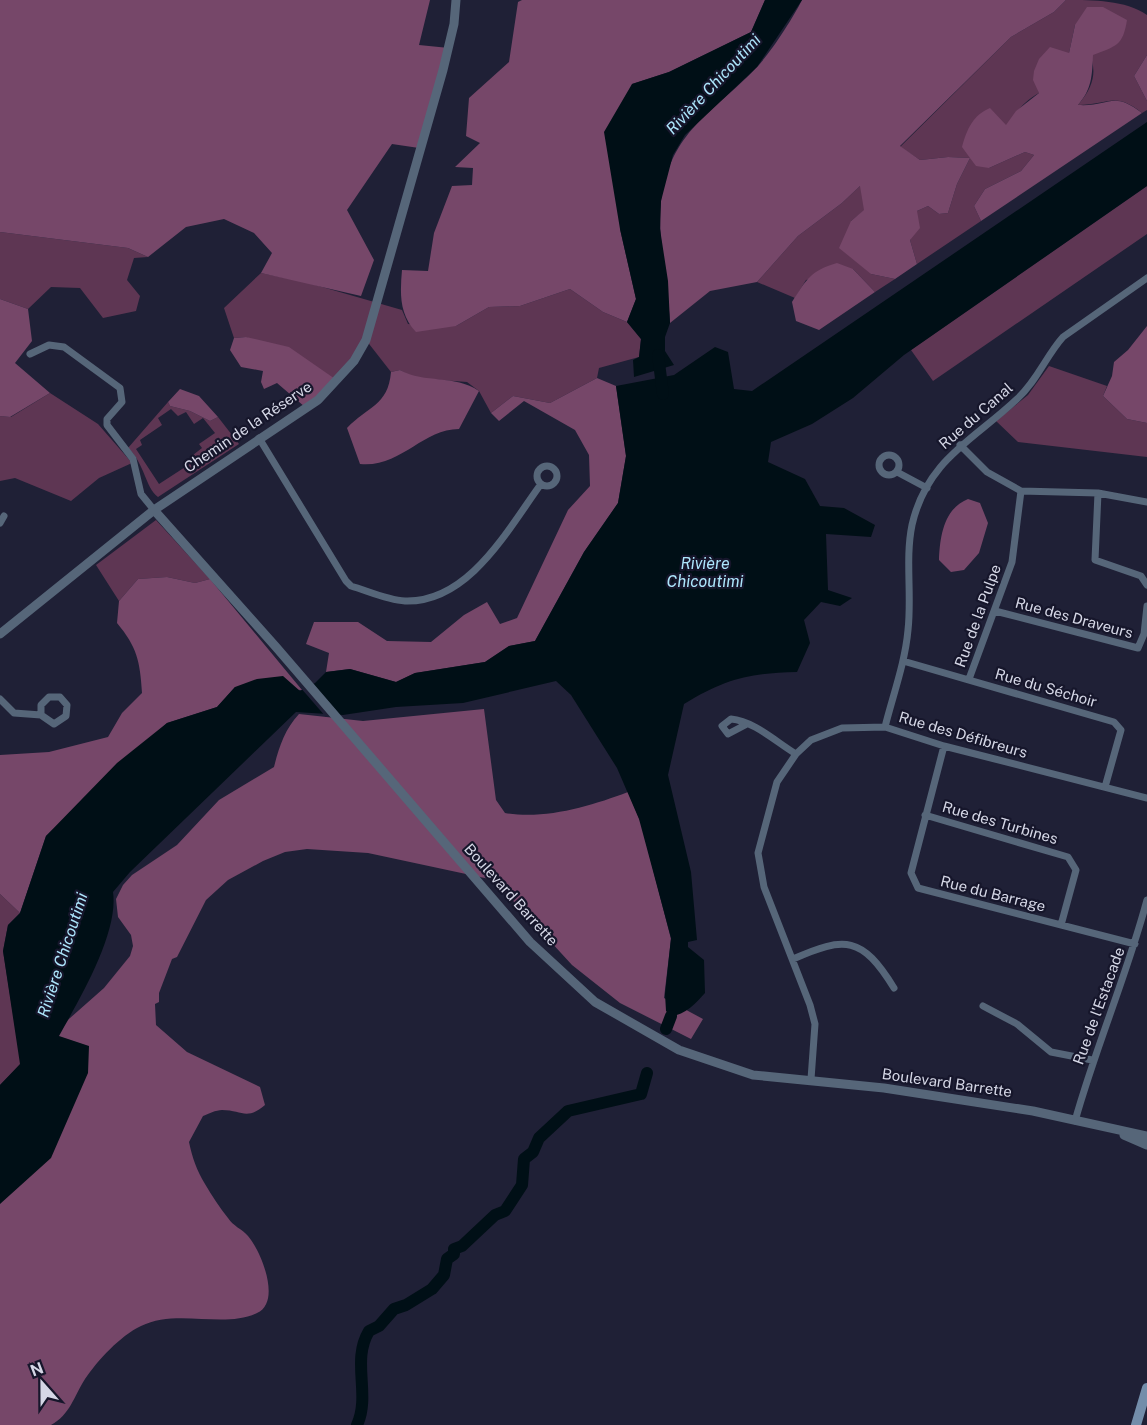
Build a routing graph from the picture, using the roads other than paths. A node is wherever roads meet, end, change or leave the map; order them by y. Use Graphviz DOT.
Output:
graph roads {
  1 [pos="456,0"];
  2 [pos="1147,278"];
  3 [pos="30,354"];
  4 [pos="259,438"];
  5 [pos="960,445"];
  6 [pos="897,472"];
  7 [pos="541,484"];
  8 [pos="927,488"];
  9 [pos="1021,491"];
  10 [pos="1098,493"];
  11 [pos="1147,502"];
  12 [pos="154,510"];
  13 [pos="1147,585"];
  14 [pos="1147,606"];
  15 [pos="995,611"];
  16 [pos="0,634"];
  17 [pos="903,661"];
  18 [pos="969,680"];
  19 [pos="0,699"];
  20 [pos="40,715"];
  21 [pos="747,724"];
  22 [pos="885,727"];
  23 [pos="944,746"];
  24 [pos="796,754"];
  25 [pos="1105,787"];
  26 [pos="1147,798"];
  27 [pos="925,815"];
  28 [pos="1147,900"];
  29 [pos="1061,925"];
  30 [pos="1135,944"];
  31 [pos="793,958"];
  32 [pos="894,988"];
  33 [pos="983,1006"];
  34 [pos="1092,1060"];
  35 [pos="811,1079"];
  36 [pos="1076,1121"];
  37 [pos="1108,1129"];
  38 [pos="1147,1136"];
  39 [pos="1147,1145"];
  40 [pos="1147,1388"];
  41 [pos="1136,1425"];
  1 -- 4 [label="street, Chemin de la Réserve"];
  2 -- 5 [label="street, Rue du Canal"];
  3 -- 12 [label="street"];
  4 -- 7 [label="street"];
  4 -- 12 [label="street, Chemin de la Réserve"];
  5 -- 8 [label="street, Rue du Canal"];
  5 -- 9 [label="street"];
  6 -- 8 [label="street"];
  8 -- 17 [label="street, Rue du Canal"];
  9 -- 10 [label="street"];
  9 -- 15 [label="street, Rue de la Pulpe"];
  10 -- 11 [label="street"];
  10 -- 13 [label="street"];
  12 -- 16 [label="street, Chemin de la Réserve"];
  12 -- 35 [label="street, Boulevard Barrette"];
  14 -- 15 [label="street, Rue des Draveurs"];
  15 -- 18 [label="street, Rue de la Pulpe"];
  17 -- 18 [label="street, Rue du Séchoir"];
  17 -- 22 [label="street, Rue du Canal"];
  18 -- 25 [label="street, Rue du Séchoir"];
  19 -- 20 [label="street"];
  20 -- 20 [label="street"];
  21 -- 24 [label="street"];
  22 -- 23 [label="street, Rue des Défibreurs"];
  22 -- 24 [label="street, Rue des Défibreurs"];
  23 -- 25 [label="street, Rue des Défibreurs"];
  23 -- 27 [label="street, Rue du Barrage"];
  24 -- 31 [label="street, Rue des Défibreurs"];
  25 -- 26 [label="street, Rue des Défibreurs"];
  27 -- 29 [label="street, Rue des Turbines"];
  27 -- 29 [label="street, Rue du Barrage"];
  28 -- 30 [label="street, Rue de l'Estacade"];
  29 -- 30 [label="street, Rue du Barrage"];
  30 -- 34 [label="street, Rue de l'Estacade"];
  31 -- 32 [label="street"];
  31 -- 35 [label="street, Rue des Défibreurs"];
  33 -- 34 [label="street"];
  34 -- 36 [label="street, Rue de l'Estacade"];
  35 -- 36 [label="street, Boulevard Barrette"];
  36 -- 37 [label="street, Boulevard Barrette"];
  37 -- 38 [label="street, Boulevard Barrette"];
  37 -- 39 [label="street, Boulevard Barrette"];
  40 -- 41 [label="main road"];
}
